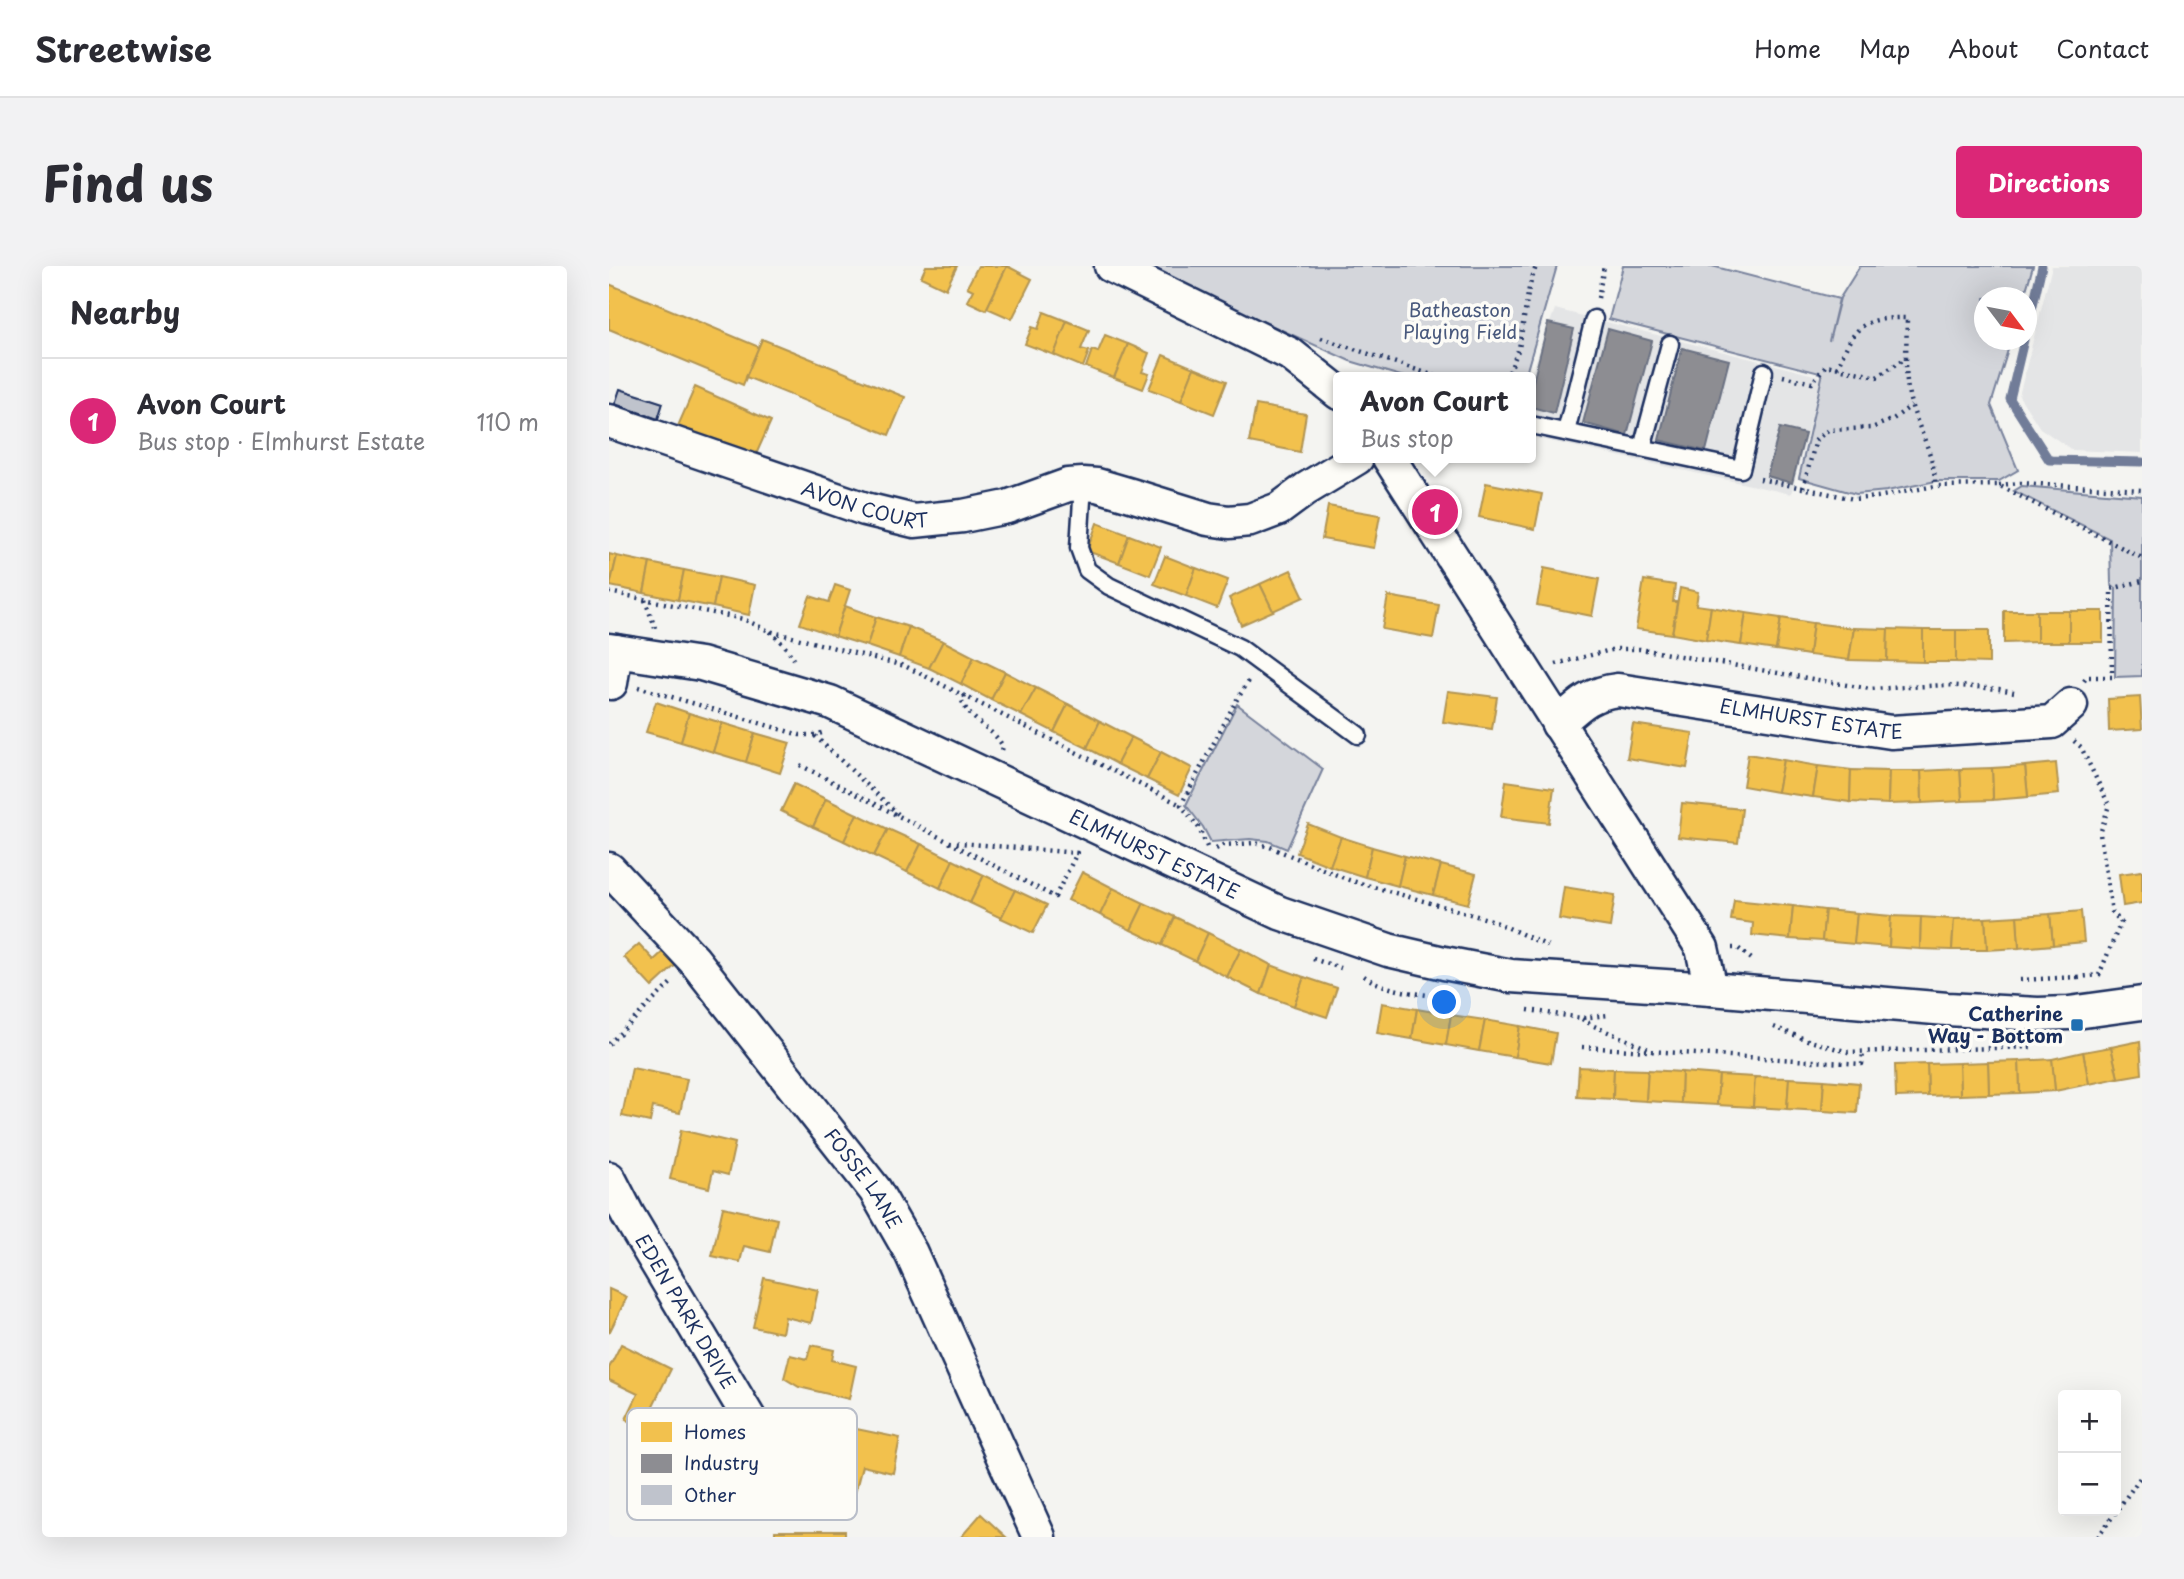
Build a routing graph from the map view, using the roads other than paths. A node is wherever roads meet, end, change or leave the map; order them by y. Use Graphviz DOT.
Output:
graph roads {
  1 [pos="1111,266"];
  2 [pos="1594,319"];
  3 [pos="1669,344"];
  4 [pos="1764,372"];
  5 [pos="1333,388"];
  6 [pos="609,421"];
  7 [pos="1536,426"];
  8 [pos="1566,432"];
  9 [pos="1642,448"];
  10 [pos="1349,463"];
  11 [pos="1392,463"];
  12 [pos="1083,484"];
  13 [pos="613,650"];
  14 [pos="627,686"];
  15 [pos="2061,714"];
  16 [pos="1558,724"];
  17 [pos="1358,735"];
  18 [pos="609,869"];
  19 [pos="1711,989"];
  20 [pos="2142,1003"];
  21 [pos="609,1178"];
  22 [pos="743,1408"];
  23 [pos="1039,1537"];
  1 -- 5 [label="street"];
  2 -- 8 [label="lane"];
  3 -- 9 [label="lane"];
  4 -- 9 [label="lane"];
  6 -- 12 [label="street, AVON COURT"];
  7 -- 8 [label="lane"];
  8 -- 9 [label="lane"];
  10 -- 12 [label="street, AVON COURT"];
  11 -- 16 [label="street"];
  12 -- 17 [label="lane"];
  13 -- 14 [label="street, ELMHURST ESTATE"];
  13 -- 19 [label="street, ELMHURST ESTATE"];
  15 -- 16 [label="street, ELMHURST ESTATE"];
  16 -- 19 [label="street"];
  18 -- 23 [label="street, FOSSE LANE"];
  19 -- 20 [label="street, ELMHURST ESTATE"];
  21 -- 22 [label="street, EDEN PARK DRIVE"];
}
